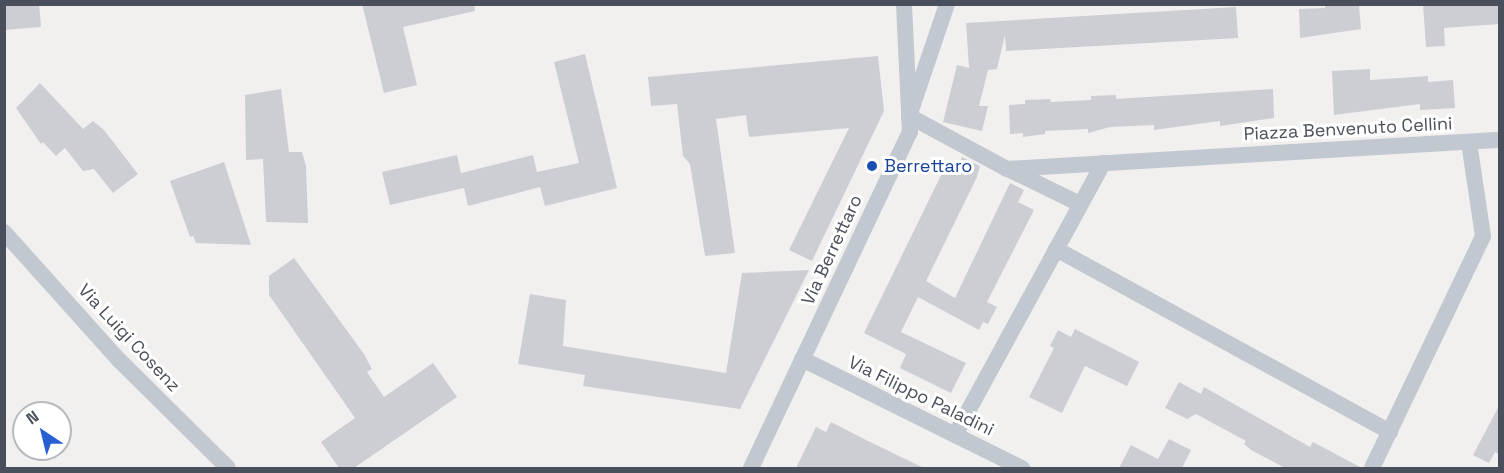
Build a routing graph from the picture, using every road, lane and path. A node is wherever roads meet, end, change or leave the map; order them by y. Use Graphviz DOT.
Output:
graph roads {
  1 [pos="904,4"];
  2 [pos="947,4"];
  3 [pos="909,116"];
  4 [pos="1500,140"];
  5 [pos="1469,142"];
  6 [pos="1103,163"];
  7 [pos="1007,169"];
  8 [pos="1080,204"];
  9 [pos="4,232"];
  10 [pos="1056,249"];
  11 [pos="802,359"];
  12 [pos="1390,432"];
  13 [pos="955,435"];
  14 [pos="228,468"];
  15 [pos="752,468"];
  16 [pos="1022,468"];
  17 [pos="1372,468"];
  1 -- 3 [label="street, Via Berrettaro"];
  2 -- 3 [label="street"];
  3 -- 7 [label="street"];
  3 -- 11 [label="street, Via Berrettaro"];
  4 -- 5 [label="street"];
  5 -- 6 [label="street, Piazza Benvenuto Cellini"];
  5 -- 12 [label="street, Piazza Benvenuto Cellini"];
  6 -- 7 [label="street, Piazza Benvenuto Cellini"];
  6 -- 8 [label="street"];
  7 -- 8 [label="street"];
  8 -- 10 [label="street"];
  9 -- 14 [label="street, Via Luigi Cosenz"];
  10 -- 12 [label="street"];
  10 -- 13 [label="street"];
  11 -- 13 [label="street, Via Filippo Paladini"];
  11 -- 15 [label="street, Via Berrettaro"];
  12 -- 17 [label="street, Piazza Benvenuto Cellini"];
  13 -- 16 [label="street, Via Filippo Paladini"];
}
